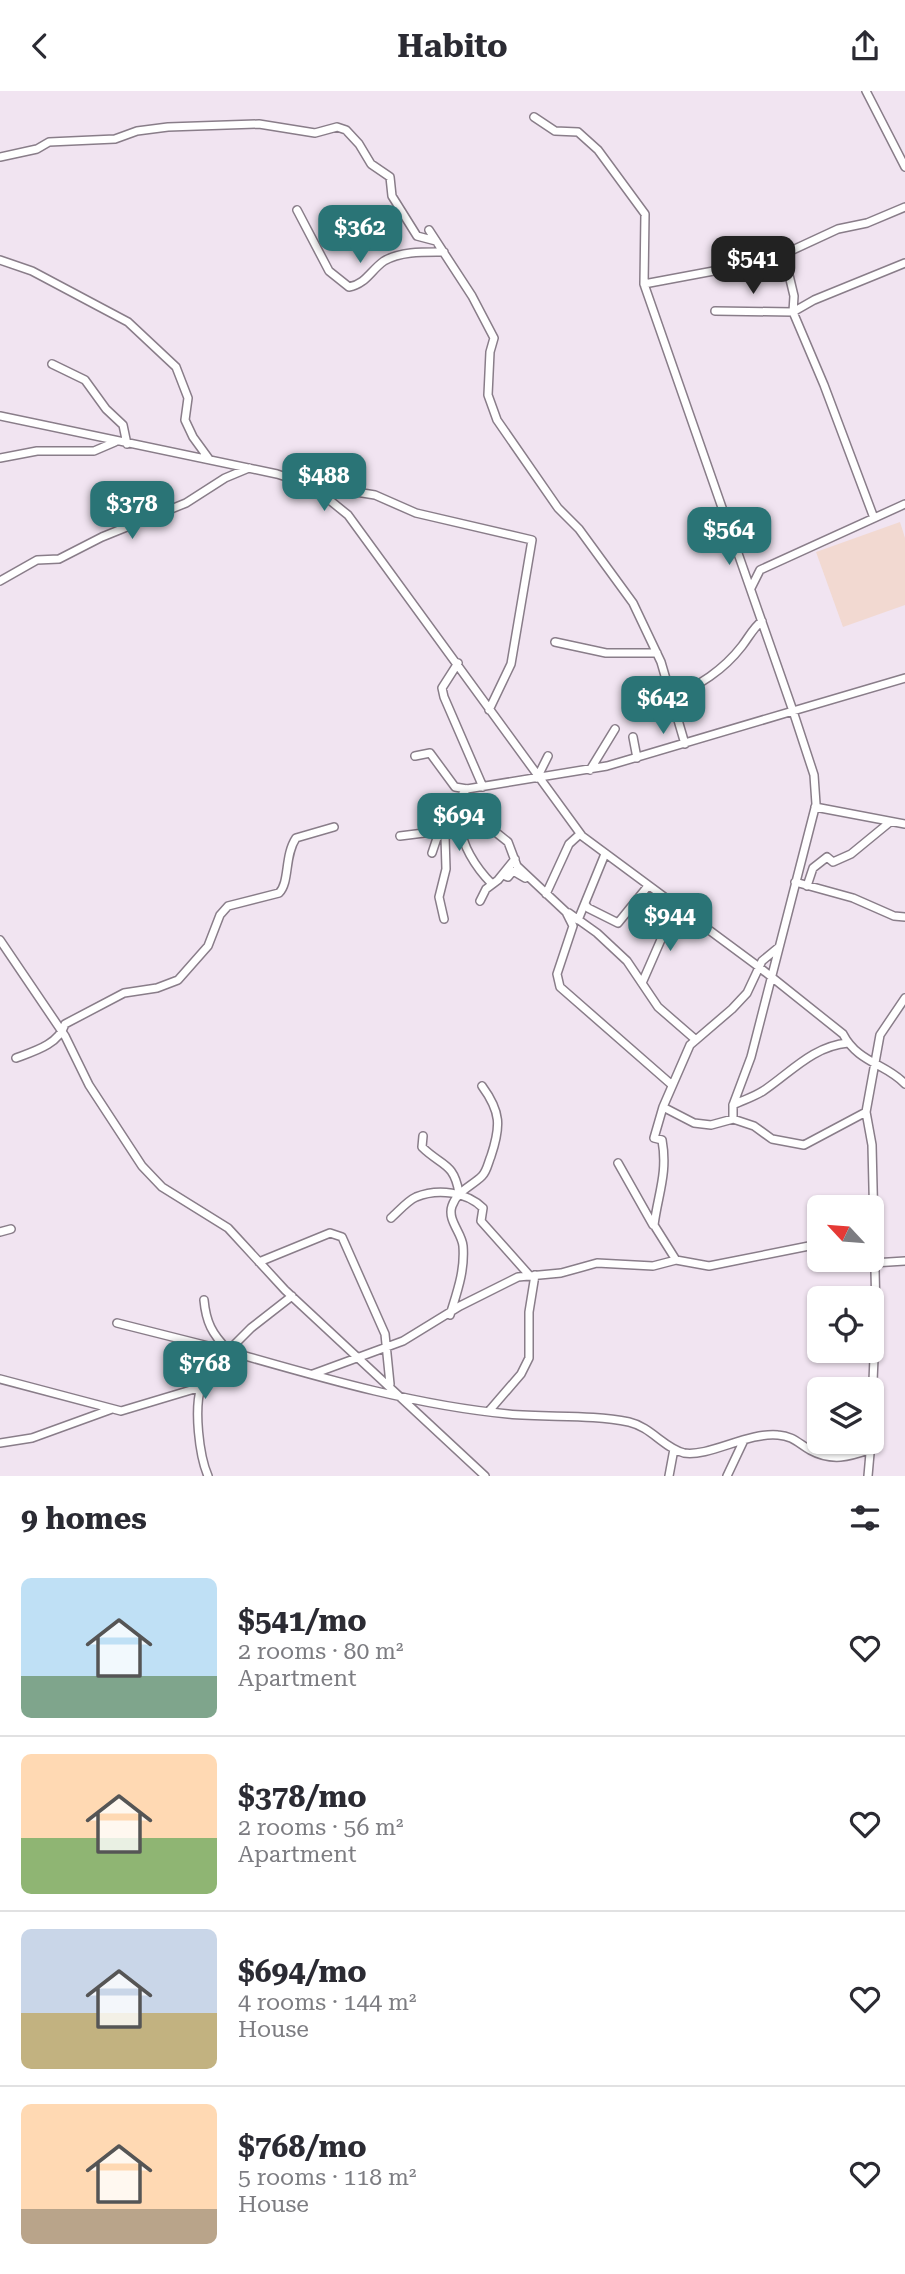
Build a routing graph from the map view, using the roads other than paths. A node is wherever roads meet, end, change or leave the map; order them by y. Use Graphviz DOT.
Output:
graph roads {
  1 [pos="866,91"];
  2 [pos="534,117"];
  3 [pos="0,157"];
  4 [pos="905,167"];
  5 [pos="905,207"];
  6 [pos="297,210"];
  7 [pos="429,230"];
  8 [pos="436,241"];
  9 [pos="444,252"];
  10 [pos="783,254"];
  11 [pos="0,260"];
  12 [pos="905,263"];
  13 [pos="644,284"];
  14 [pos="715,311"];
  15 [pos="793,311"];
  16 [pos="52,364"];
  17 [pos="0,416"];
  18 [pos="115,442"];
  19 [pos="127,444"];
  20 [pos="0,458"];
  21 [pos="210,459"];
  22 [pos="249,467"];
  23 [pos="311,485"];
  24 [pos="905,504"];
  25 [pos="874,518"];
  26 [pos="0,581"];
  27 [pos="751,588"];
  28 [pos="762,621"];
  29 [pos="555,642"];
  30 [pos="657,653"];
  31 [pos="458,663"];
  32 [pos="905,678"];
  33 [pos="671,695"];
  34 [pos="489,710"];
  35 [pos="793,711"];
  36 [pos="615,729"];
  37 [pos="633,737"];
  38 [pos="685,744"];
  39 [pos="415,756"];
  40 [pos="548,756"];
  41 [pos="637,758"];
  42 [pos="590,770"];
  43 [pos="537,778"];
  44 [pos="482,787"];
  45 [pos="467,789"];
  46 [pos="816,807"];
  47 [pos="890,822"];
  48 [pos="465,823"];
  49 [pos="905,824"];
  50 [pos="334,827"];
  51 [pos="448,830"];
  52 [pos="580,834"];
  53 [pos="400,837"];
  54 [pos="432,853"];
  55 [pos="605,854"];
  56 [pos="515,859"];
  57 [pos="503,875"];
  58 [pos="530,877"];
  59 [pos="795,882"];
  60 [pos="492,884"];
  61 [pos="648,885"];
  62 [pos="807,886"];
  63 [pos="546,894"];
  64 [pos="480,901"];
  65 [pos="585,904"];
  66 [pos="566,912"];
  67 [pos="687,914"];
  68 [pos="905,917"];
  69 [pos="444,919"];
  70 [pos="578,920"];
  71 [pos="0,940"];
  72 [pos="781,942"];
  73 [pos="3,949"];
  74 [pos="759,967"];
  75 [pos="770,975"];
  76 [pos="642,983"];
  77 [pos="905,997"];
  78 [pos="64,1028"];
  79 [pos="696,1040"];
  80 [pos="848,1042"];
  81 [pos="16,1058"];
  82 [pos="872,1065"];
  83 [pos="905,1084"];
  84 [pos="672,1085"];
  85 [pos="482,1086"];
  86 [pos="733,1105"];
  87 [pos="663,1107"];
  88 [pos="866,1112"];
  89 [pos="733,1119"];
  90 [pos="423,1136"];
  91 [pos="618,1163"];
  92 [pos="459,1193"];
  93 [pos="872,1195"];
  94 [pos="391,1218"];
  95 [pos="654,1225"];
  96 [pos="11,1229"];
  97 [pos="0,1232"];
  98 [pos="807,1246"];
  99 [pos="676,1260"];
  100 [pos="905,1261"];
  101 [pos="260,1262"];
  102 [pos="884,1262"];
  103 [pos="874,1272"];
  104 [pos="533,1275"];
  105 [pos="292,1296"];
  106 [pos="204,1300"];
  107 [pos="449,1315"];
  108 [pos="117,1322"];
  109 [pos="384,1348"];
  110 [pos="228,1351"];
  111 [pos="361,1358"];
  112 [pos="312,1374"];
  113 [pos="873,1377"];
  114 [pos="0,1379"];
  115 [pos="390,1384"];
  116 [pos="201,1387"];
  117 [pos="401,1395"];
  118 [pos="112,1409"];
  119 [pos="489,1411"];
  120 [pos="744,1440"];
  121 [pos="0,1443"];
  122 [pos="807,1446"];
  123 [pos="674,1449"];
  124 [pos="821,1454"];
  125 [pos="854,1454"];
  126 [pos="870,1454"];
  127 [pos="208,1476"];
  128 [pos="485,1476"];
  129 [pos="670,1476"];
  130 [pos="727,1476"];
  131 [pos="868,1476"];
  1 -- 4 [label="street"];
  2 -- 13 [label="street"];
  3 -- 8 [label="street"];
  5 -- 10 [label="street"];
  6 -- 9 [label="street"];
  7 -- 8 [label="street"];
  8 -- 9 [label="street"];
  9 -- 30 [label="street"];
  10 -- 13 [label="street"];
  10 -- 15 [label="street"];
  11 -- 21 [label="street"];
  12 -- 15 [label="street"];
  13 -- 27 [label="street"];
  14 -- 15 [label="street"];
  15 -- 25 [label="street"];
  16 -- 19 [label="street"];
  17 -- 18 [label="street"];
  18 -- 19 [label="street"];
  18 -- 20 [label="street"];
  19 -- 21 [label="street"];
  21 -- 22 [label="street"];
  22 -- 23 [label="street"];
  22 -- 26 [label="street"];
  23 -- 31 [label="street"];
  23 -- 34 [label="street"];
  24 -- 25 [label="street"];
  25 -- 27 [label="street"];
  27 -- 28 [label="street"];
  28 -- 33 [label="street"];
  28 -- 35 [label="street"];
  29 -- 30 [label="street"];
  30 -- 33 [label="street"];
  31 -- 34 [label="street"];
  31 -- 44 [label="street"];
  32 -- 35 [label="street"];
  33 -- 38 [label="street"];
  34 -- 43 [label="street"];
  35 -- 38 [label="street"];
  35 -- 46 [label="street"];
  36 -- 42 [label="street"];
  37 -- 41 [label="street"];
  38 -- 41 [label="street"];
  39 -- 45 [label="street"];
  40 -- 43 [label="street"];
  41 -- 42 [label="street"];
  42 -- 43 [label="street"];
  43 -- 44 [label="street"];
  43 -- 52 [label="street"];
  44 -- 45 [label="street"];
  45 -- 48 [label="street"];
  46 -- 47 [label="street"];
  46 -- 59 [label="street"];
  47 -- 49 [label="street"];
  47 -- 62 [label="street"];
  48 -- 51 [label="street"];
  48 -- 56 [label="street"];
  48 -- 60 [label="street"];
  50 -- 78 [label="street"];
  51 -- 53 [label="street"];
  51 -- 54 [label="street"];
  51 -- 69 [label="street"];
  52 -- 55 [label="street"];
  52 -- 63 [label="street"];
  55 -- 61 [label="street"];
  55 -- 65 [label="street"];
  56 -- 57 [label="street"];
  56 -- 58 [label="street"];
  57 -- 58 [label="street"];
  57 -- 60 [label="street"];
  58 -- 63 [label="street"];
  59 -- 62 [label="street"];
  59 -- 72 [label="street"];
  60 -- 64 [label="street"];
  61 -- 65 [label="street"];
  61 -- 67 [label="street"];
  62 -- 68 [label="street"];
  63 -- 66 [label="street"];
  65 -- 70 [label="street"];
  66 -- 70 [label="street"];
  66 -- 84 [label="street"];
  67 -- 74 [label="street"];
  67 -- 76 [label="street"];
  70 -- 76 [label="street"];
  71 -- 73 [label="street"];
  72 -- 74 [label="street"];
  72 -- 75 [label="street"];
  73 -- 78 [label="street"];
  74 -- 75 [label="street"];
  74 -- 79 [label="street"];
  75 -- 80 [label="street"];
  75 -- 86 [label="street"];
  76 -- 79 [label="street"];
  77 -- 82 [label="street"];
  78 -- 81 [label="street"];
  78 -- 101 [label="street"];
  79 -- 84 [label="street"];
  80 -- 82 [label="street"];
  80 -- 86 [label="street"];
  82 -- 83 [label="street"];
  82 -- 88 [label="street"];
  84 -- 87 [label="street"];
  85 -- 92 [label="street"];
  86 -- 89 [label="street"];
  87 -- 89 [label="street"];
  87 -- 95 [label="street"];
  88 -- 89 [label="street"];
  88 -- 93 [label="street"];
  90 -- 92 [label="street"];
  91 -- 95 [label="street"];
  92 -- 94 [label="street"];
  92 -- 104 [label="street"];
  92 -- 107 [label="street"];
  95 -- 99 [label="street"];
  96 -- 97 [label="street"];
  98 -- 99 [label="street"];
  99 -- 104 [label="street"];
  100 -- 102 [label="street"];
  101 -- 105 [label="street"];
  101 -- 109 [label="street"];
  103 -- 113 [label="street"];
  104 -- 107 [label="street"];
  104 -- 119 [label="street"];
  105 -- 110 [label="street"];
  105 -- 111 [label="street"];
  106 -- 110 [label="street"];
  107 -- 109 [label="street"];
  108 -- 110 [label="street"];
  109 -- 111 [label="street"];
  109 -- 115 [label="street"];
  110 -- 112 [label="street"];
  110 -- 116 [label="street"];
  111 -- 112 [label="street"];
  111 -- 115 [label="street"];
  112 -- 117 [label="street"];
  114 -- 118 [label="street"];
  115 -- 117 [label="street"];
  116 -- 118 [label="street"];
  116 -- 127 [label="street"];
  117 -- 119 [label="street"];
  117 -- 128 [label="street"];
  118 -- 121 [label="street"];
  119 -- 123 [label="street"];
  120 -- 122 [label="street"];
  120 -- 123 [label="street"];
  120 -- 130 [label="street"];
  123 -- 129 [label="street"];
  124 -- 125 [label="street"];
  126 -- 131 [label="street"];
}
